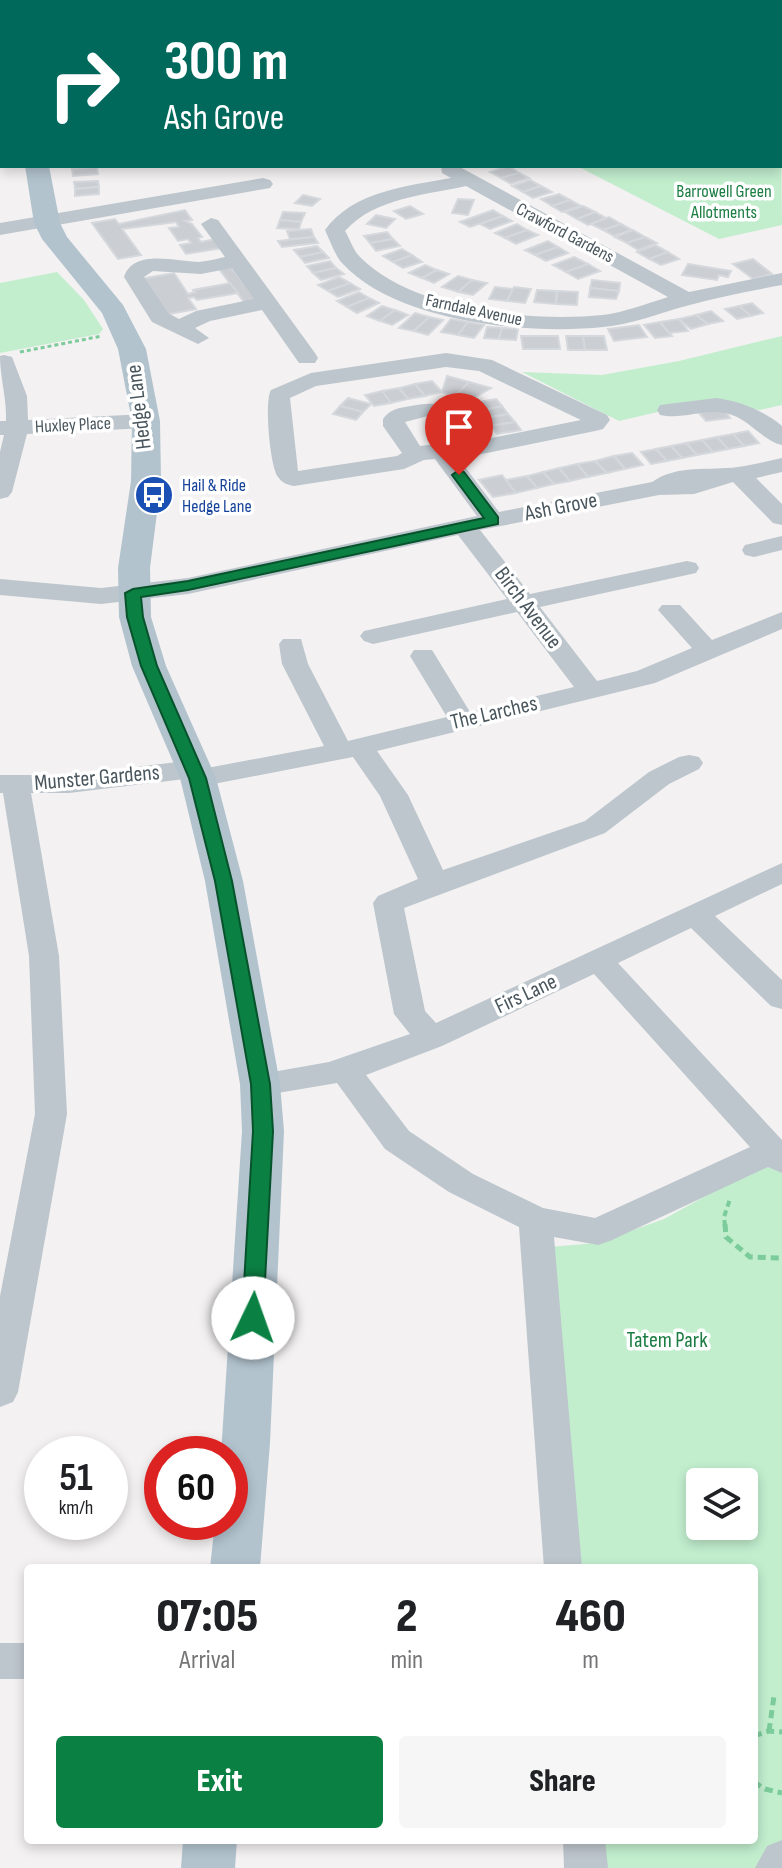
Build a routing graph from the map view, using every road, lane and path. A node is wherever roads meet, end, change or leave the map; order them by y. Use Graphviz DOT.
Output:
graph roads {
  1 [pos="37,168"];
  2 [pos="448,168"];
  3 [pos="466,180"];
  4 [pos="263,184"];
  5 [pos="46,222"];
  6 [pos="211,224"];
  7 [pos="0,229"];
  8 [pos="238,261"];
  9 [pos="782,279"];
  10 [pos="686,299"];
  11 [pos="267,303"];
  12 [pos="151,305"];
  13 [pos="111,321"];
  14 [pos="178,327"];
  15 [pos="198,338"];
  16 [pos="10,357"];
  17 [pos="307,358"];
  18 [pos="668,410"];
  19 [pos="146,421"];
  20 [pos="10,428"];
  21 [pos="782,438"];
  22 [pos="466,445"];
  23 [pos="442,452"];
  24 [pos="417,454"];
  25 [pos="782,465"];
  26 [pos="732,474"];
  27 [pos="0,492"];
  28 [pos="782,518"];
  29 [pos="493,521"];
  30 [pos="464,526"];
  31 [pos="782,543"];
  32 [pos="754,550"];
  33 [pos="687,568"];
  34 [pos="0,587"];
  35 [pos="133,593"];
  36 [pos="526,604"];
  37 [pos="671,610"];
  38 [pos="782,620"];
  39 [pos="373,636"];
  40 [pos="292,644"];
  41 [pos="708,651"];
  42 [pos="423,656"];
  43 [pos="591,691"];
  44 [pos="462,720"];
  45 [pos="350,749"];
  46 [pos="689,763"];
  47 [pos="196,773"];
  48 [pos="8,785"];
  49 [pos="782,872"];
  50 [pos="435,883"];
  51 [pos="695,914"];
  52 [pos="598,960"];
  53 [pos="782,998"];
  54 [pos="431,1038"];
  55 [pos="346,1071"];
  56 [pos="260,1084"];
  57 [pos="778,1156"];
  58 [pos="730,1196"];
  59 [pos="536,1220"];
  60 [pos="782,1258"];
  61 [pos="0,1392"];
  62 [pos="235,1564"];
  63 [pos="563,1564"];
  64 [pos="0,1661"];
  65 [pos="24,1661"];
  66 [pos="774,1696"];
  67 [pos="769,1731"];
  68 [pos="782,1732"];
  69 [pos="758,1735"];
  70 [pos="758,1785"];
  71 [pos="782,1793"];
  72 [pos="210,1844"];
  73 [pos="584,1844"];
  74 [pos="782,1861"];
  75 [pos="208,1868"];
  76 [pos="586,1868"];
  77 [pos="777,1868"];
  1 -- 5 [label="main road, Hedge Lane"];
  2 -- 3 [label="street, Crawford Gardens"];
  3 -- 10 [label="street, Crawford Gardens"];
  3 -- 10 [label="street, Farndale Avenue"];
  4 -- 5 [label="street"];
  5 -- 7 [label="street"];
  5 -- 13 [label="main road, Hedge Lane"];
  6 -- 8 [label="street"];
  8 -- 11 [label="street"];
  8 -- 12 [label="street"];
  9 -- 10 [label="street, Farndale Avenue"];
  11 -- 14 [label="street"];
  11 -- 17 [label="street"];
  12 -- 13 [label="street"];
  12 -- 14 [label="street"];
  13 -- 16 [label="path"];
  13 -- 19 [label="main road, Hedge Lane"];
  14 -- 15 [label="street"];
  16 -- 20 [label="street"];
  18 -- 21 [label="street"];
  19 -- 20 [label="street, Huxley Place"];
  19 -- 35 [label="main road, Hedge Lane"];
  20 -- 27 [label="street"];
  22 -- 23 [label="street"];
  22 -- 24 [label="street"];
  22 -- 24 [label="street"];
  23 -- 24 [label="street"];
  23 -- 29 [label="street"];
  25 -- 26 [label="street, Ash Grove"];
  26 -- 28 [label="street"];
  26 -- 29 [label="street, Ash Grove"];
  29 -- 30 [label="street, Ash Grove"];
  30 -- 35 [label="street, Ash Grove"];
  30 -- 36 [label="street, Birch Avenue"];
  31 -- 32 [label="street"];
  33 -- 36 [label="street"];
  34 -- 35 [label="street, Ash Grove"];
  35 -- 47 [label="main road, Hedge Lane"];
  36 -- 39 [label="street"];
  36 -- 43 [label="street, Birch Avenue"];
  37 -- 41 [label="street"];
  38 -- 41 [label="street, The Larches"];
  40 -- 45 [label="street"];
  41 -- 43 [label="street, The Larches"];
  42 -- 44 [label="street"];
  43 -- 44 [label="street, The Larches"];
  44 -- 45 [label="street, The Larches"];
  45 -- 47 [label="street, The Larches"];
  45 -- 50 [label="street"];
  46 -- 50 [label="street"];
  47 -- 48 [label="street, Munster Gardens"];
  47 -- 56 [label="main road, Hedge Lane"];
  48 -- 61 [label="street"];
  49 -- 51 [label="street, Firs Lane"];
  50 -- 54 [label="street"];
  51 -- 52 [label="street, Firs Lane"];
  51 -- 53 [label="street"];
  52 -- 54 [label="street, Firs Lane"];
  52 -- 57 [label="street"];
  54 -- 55 [label="street, Firs Lane"];
  55 -- 56 [label="street, Firs Lane"];
  55 -- 59 [label="street"];
  56 -- 62 [label="main road, Hedge Lane"];
  57 -- 59 [label="street"];
  58 -- 60 [label="path"];
  59 -- 63 [label="street"];
  64 -- 65 [label="street"];
  66 -- 67 [label="path"];
  67 -- 68 [label="path"];
  67 -- 69 [label="path"];
  70 -- 71 [label="path"];
  72 -- 75 [label="main road"];
  73 -- 76 [label="street"];
  74 -- 77 [label="street"];
}
